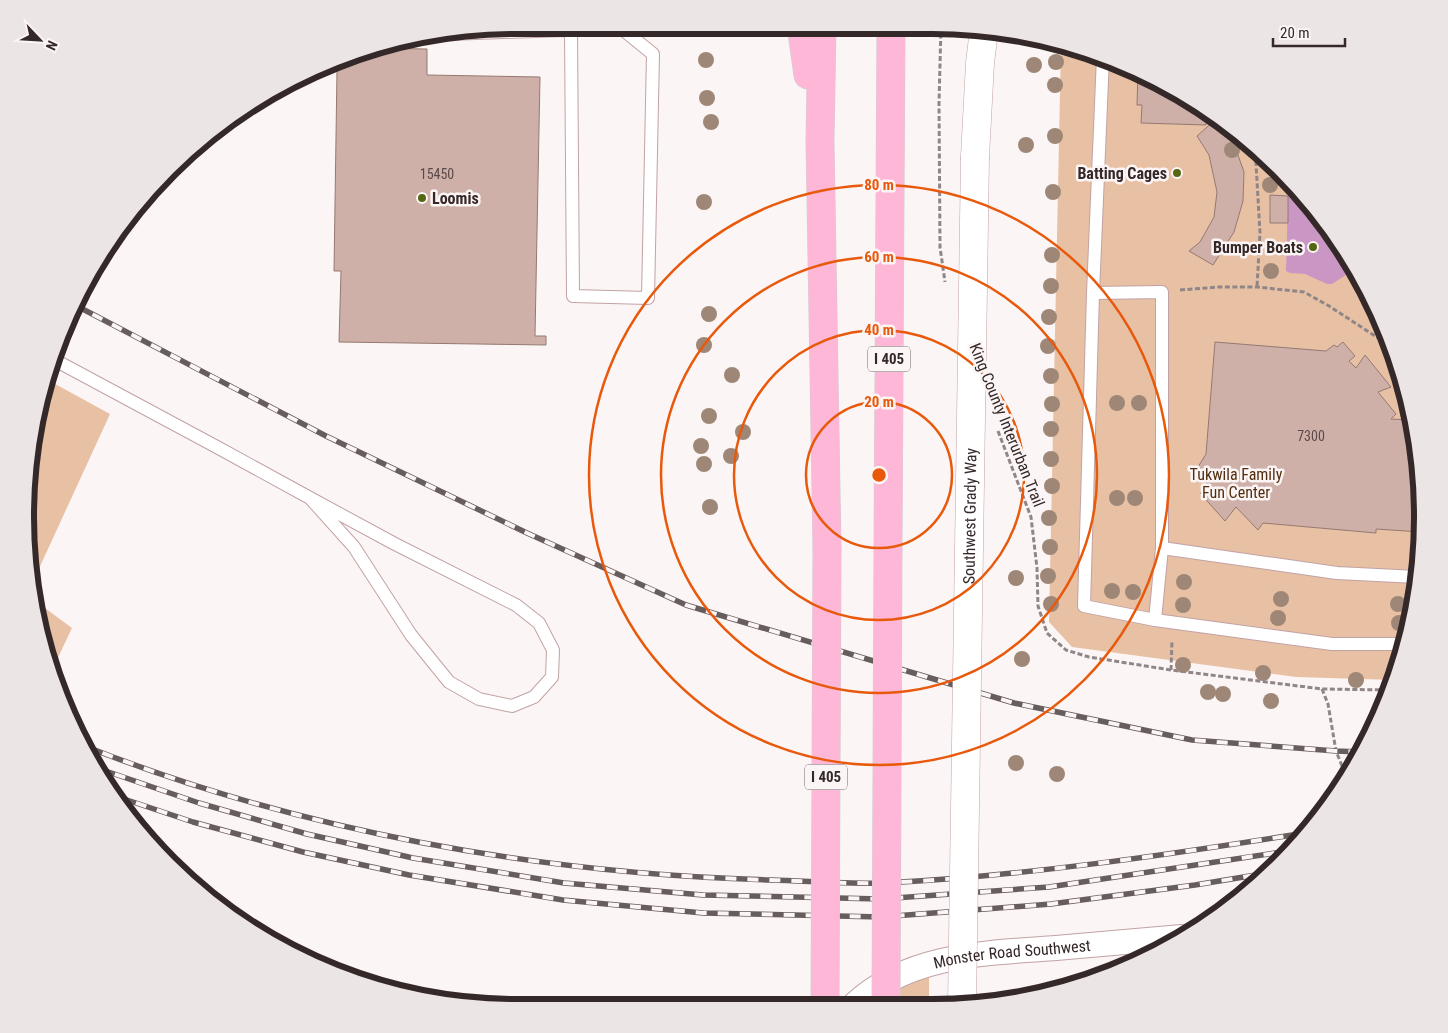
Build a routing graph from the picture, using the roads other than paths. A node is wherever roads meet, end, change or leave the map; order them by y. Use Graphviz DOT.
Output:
graph roads {
  1 [pos="571,34"];
  2 [pos="628,34"];
  3 [pos="802,34"];
  4 [pos="822,34"];
  5 [pos="891,34"];
  6 [pos="902,34"];
  7 [pos="983,37"];
  8 [pos="1103,65"];
  9 [pos="820,141"];
  10 [pos="890,170"];
  11 [pos="1093,294"];
  12 [pos="59,362"];
  13 [pos="310,498"];
  14 [pos="1162,548"];
  15 [pos="1410,577"];
  16 [pos="1155,620"];
  17 [pos="1397,644"];
  18 [pos="1166,938"];
  19 [pos="962,998"];
  20 [pos="825,999"];
  21 [pos="861,999"];
  22 [pos="886,999"];
  1 -- 2 [label="lane"];
  3 -- 9 [label="highway"];
  4 -- 9 [label="highway, I 405"];
  5 -- 10 [label="highway, I 405"];
  6 -- 10 [label="highway"];
  7 -- 19 [label="main road, Southwest Grady Way, bridge"];
  8 -- 11 [label="lane"];
  9 -- 20 [label="highway, I 405, bridge"];
  10 -- 22 [label="highway, I 405, bridge"];
  11 -- 14 [label="lane"];
  11 -- 16 [label="lane"];
  12 -- 13 [label="lane"];
  13 -- 13 [label="lane"];
  14 -- 15 [label="lane"];
  14 -- 16 [label="lane"];
  16 -- 17 [label="lane"];
  18 -- 21 [label="street, Monster Road Southwest"];
}
